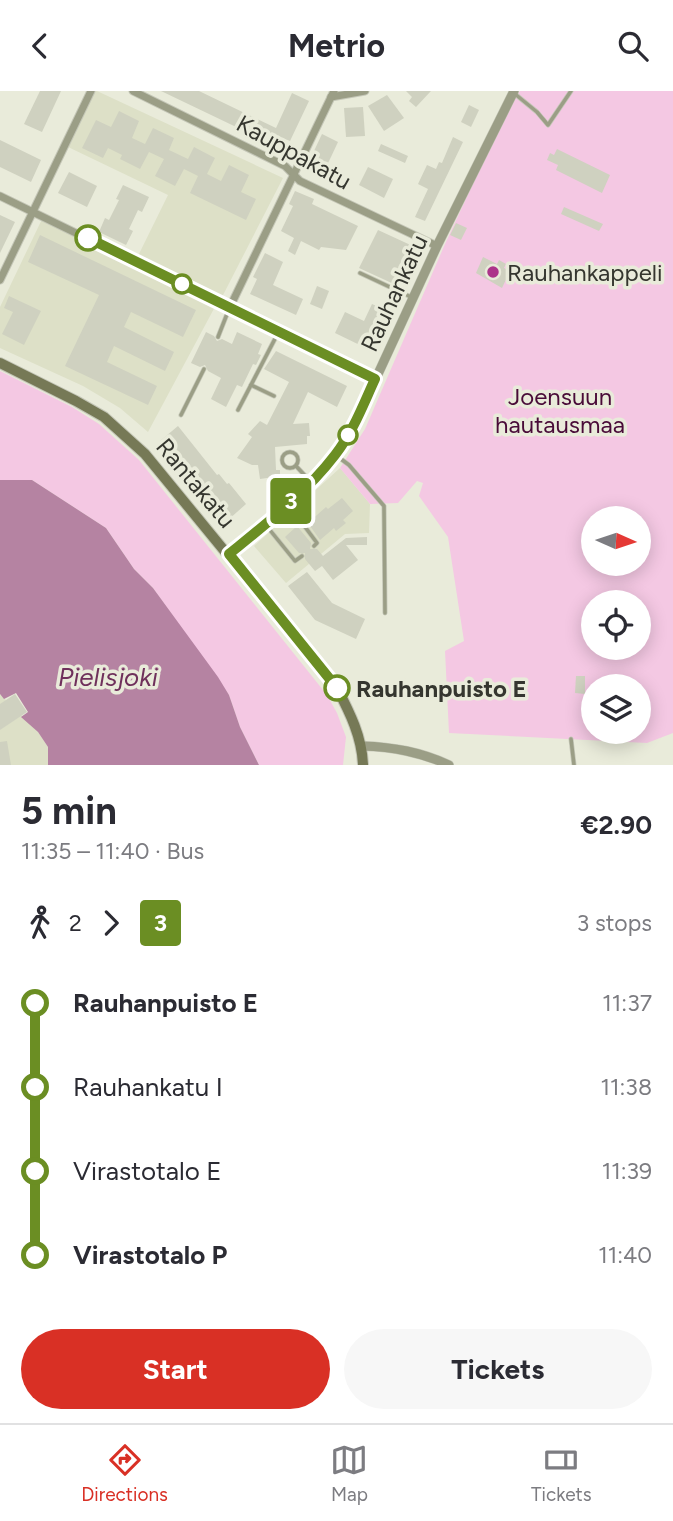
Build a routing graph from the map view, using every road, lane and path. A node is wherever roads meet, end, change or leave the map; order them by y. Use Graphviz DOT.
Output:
graph roads {
  1 [pos="91,91"];
  2 [pos="133,91"];
  3 [pos="365,91"];
  4 [pos="571,91"];
  5 [pos="514,92"];
  6 [pos="333,94"];
  7 [pos="293,174"];
  8 [pos="0,196"];
  9 [pos="32,211"];
  10 [pos="436,246"];
  11 [pos="360,273"];
  12 [pos="0,280"];
  13 [pos="413,298"];
  14 [pos="230,307"];
  15 [pos="279,331"];
  16 [pos="218,337"];
  17 [pos="0,363"];
  18 [pos="204,369"];
  19 [pos="375,379"];
  20 [pos="251,385"];
  21 [pos="274,396"];
  22 [pos="238,410"];
  23 [pos="181,415"];
  24 [pos="335,455"];
  25 [pos="296,466"];
  26 [pos="311,482"];
  27 [pos="288,504"];
  28 [pos="265,524"];
  29 [pos="287,538"];
  30 [pos="280,544"];
  31 [pos="292,544"];
  32 [pos="321,548"];
  33 [pos="285,549"];
  34 [pos="297,550"];
  35 [pos="229,554"];
  36 [pos="291,556"];
  37 [pos="302,556"];
  38 [pos="385,613"];
  39 [pos="571,739"];
  40 [pos="362,746"];
  41 [pos="363,765"];
  42 [pos="449,765"];
  43 [pos="574,765"];
  1 -- 9 [label="street"];
  2 -- 7 [label="street, Kauppakatu"];
  3 -- 6 [label="street"];
  4 -- 5 [label="lane"];
  5 -- 10 [label="street, Rauhankatu"];
  6 -- 7 [label="street"];
  7 -- 10 [label="street, Kauppakatu"];
  7 -- 14 [label="street"];
  8 -- 9 [label="street"];
  9 -- 12 [label="street"];
  9 -- 14 [label="street"];
  10 -- 13 [label="street, Rauhankatu"];
  11 -- 13 [label="lane"];
  13 -- 19 [label="street, Rauhankatu"];
  14 -- 15 [label="street"];
  14 -- 16 [label="lane"];
  15 -- 19 [label="street"];
  15 -- 20 [label="lane"];
  17 -- 35 [label="main road, Rantakatu"];
  18 -- 23 [label="lane"];
  19 -- 24 [label="street, Rauhankatu"];
  20 -- 21 [label="lane"];
  20 -- 22 [label="lane"];
  24 -- 26 [label="street, Rauhankatu"];
  24 -- 38 [label="lane"];
  25 -- 25 [label="lane"];
  25 -- 26 [label="lane"];
  26 -- 27 [label="street, Rauhankatu"];
  27 -- 28 [label="street, Rauhankatu"];
  27 -- 32 [label="lane"];
  28 -- 30 [label="lane"];
  28 -- 35 [label="street, Rauhankatu"];
  29 -- 30 [label="lane"];
  30 -- 33 [label="lane"];
  31 -- 33 [label="lane"];
  33 -- 36 [label="lane"];
  34 -- 36 [label="lane"];
  35 -- 40 [label="main road, Rantakatu"];
  36 -- 37 [label="lane"];
  39 -- 43 [label="lane"];
  40 -- 41 [label="main road, Rantakatu"];
  40 -- 42 [label="street"];
}
